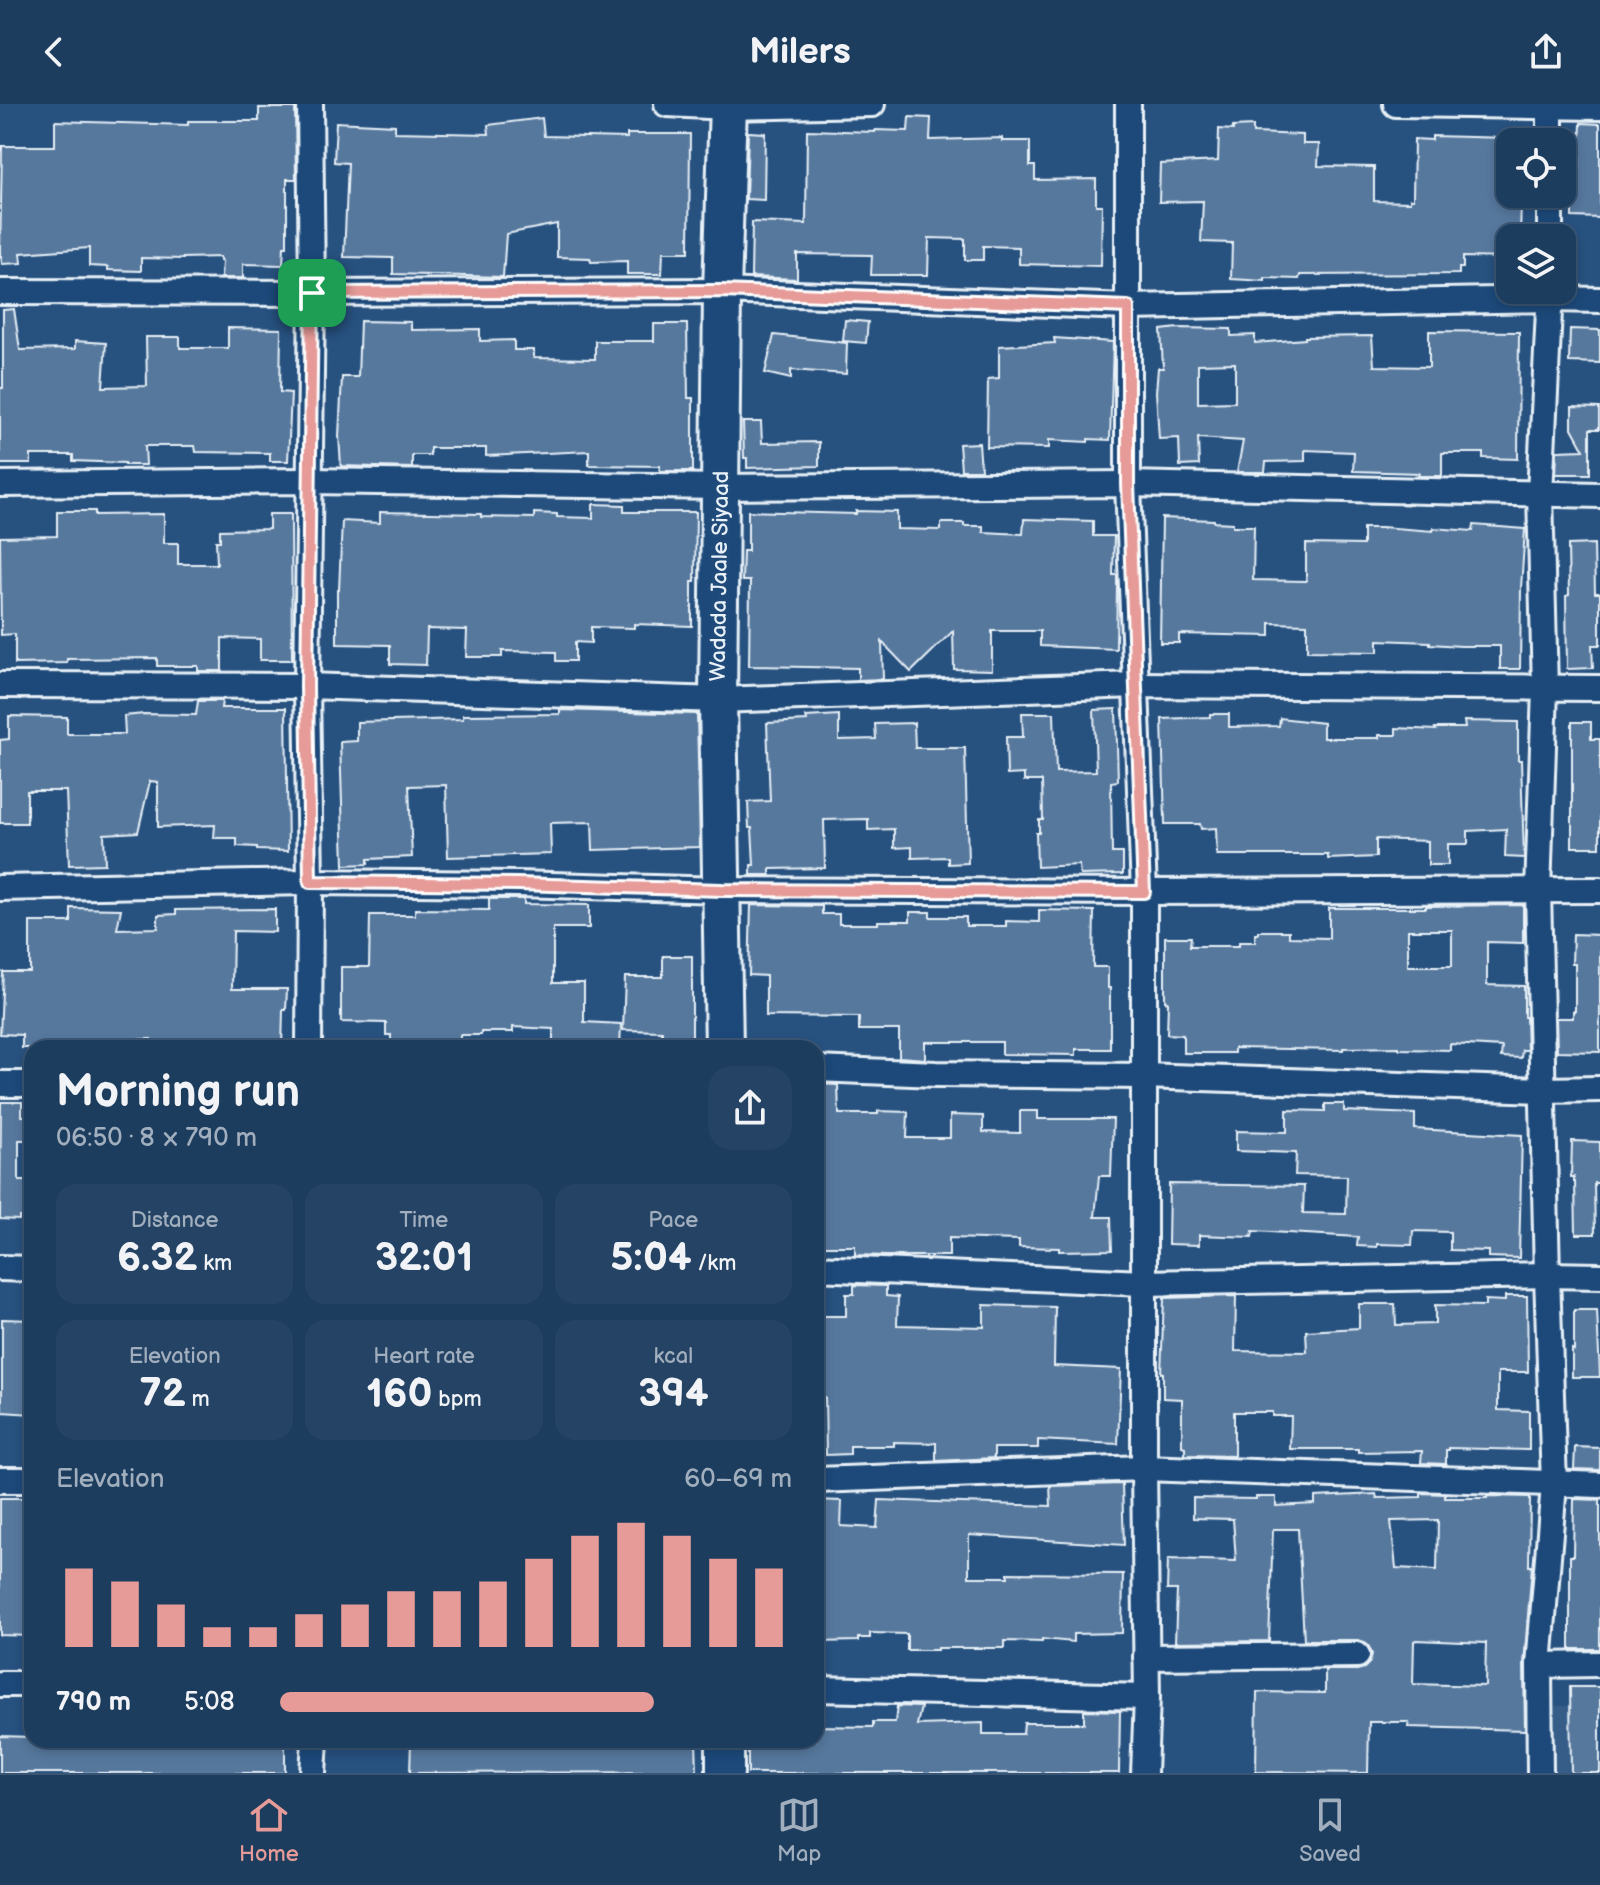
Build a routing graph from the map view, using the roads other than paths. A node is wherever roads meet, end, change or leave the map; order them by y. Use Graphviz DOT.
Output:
graph roads {
  1 [pos="310,104"];
  2 [pos="667,104"];
  3 [pos="872,104"];
  4 [pos="1128,104"];
  5 [pos="1396,104"];
  6 [pos="728,106"];
  7 [pos="1550,106"];
  8 [pos="1600,107"];
  9 [pos="1550,128"];
  10 [pos="722,291"];
  11 [pos="0,292"];
  12 [pos="312,293"];
  13 [pos="1496,297"];
  14 [pos="1576,298"];
  15 [pos="1600,300"];
  16 [pos="1550,304"];
  17 [pos="1128,307"];
  18 [pos="309,481"];
  19 [pos="0,484"];
  20 [pos="1128,484"];
  21 [pos="721,487"];
  22 [pos="1540,494"];
  23 [pos="1600,495"];
  24 [pos="0,685"];
  25 [pos="1136,685"];
  26 [pos="307,686"];
  27 [pos="1600,688"];
  28 [pos="1545,689"];
  29 [pos="718,700"];
  30 [pos="310,882"];
  31 [pos="0,888"];
  32 [pos="722,890"];
  33 [pos="1600,890"];
  34 [pos="1538,891"];
  35 [pos="1144,892"];
  36 [pos="309,1040"];
  37 [pos="724,1040"];
  38 [pos="824,1069"];
  39 [pos="1143,1076"];
  40 [pos="0,1084"];
  41 [pos="24,1084"];
  42 [pos="1600,1089"];
  43 [pos="1543,1090"];
  44 [pos="0,1268"];
  45 [pos="824,1268"];
  46 [pos="24,1269"];
  47 [pos="1547,1275"];
  48 [pos="1600,1276"];
  49 [pos="1143,1283"];
  50 [pos="1144,1468"];
  51 [pos="0,1480"];
  52 [pos="24,1480"];
  53 [pos="824,1480"];
  54 [pos="1554,1485"];
  55 [pos="1600,1485"];
  56 [pos="1357,1655"];
  57 [pos="1146,1657"];
  58 [pos="1600,1664"];
  59 [pos="1539,1665"];
  60 [pos="0,1684"];
  61 [pos="24,1684"];
  62 [pos="824,1689"];
  63 [pos="1147,1697"];
  64 [pos="315,1748"];
  65 [pos="725,1748"];
  66 [pos="313,1773"];
  67 [pos="725,1773"];
  68 [pos="1144,1773"];
  69 [pos="1540,1773"];
  1 -- 12 [label="street"];
  2 -- 6 [label="street"];
  3 -- 6 [label="street"];
  4 -- 17 [label="street"];
  5 -- 7 [label="street"];
  6 -- 10 [label="main road, Wadada Jaale Siyaad"];
  7 -- 8 [label="street"];
  7 -- 9 [label="street"];
  10 -- 12 [label="street"];
  10 -- 17 [label="street"];
  10 -- 21 [label="main road, Wadada Jaale Siyaad"];
  11 -- 12 [label="street"];
  12 -- 18 [label="street"];
  13 -- 17 [label="street"];
  14 -- 15 [label="street"];
  16 -- 22 [label="street"];
  17 -- 20 [label="street"];
  18 -- 19 [label="street"];
  18 -- 21 [label="street"];
  18 -- 26 [label="street"];
  20 -- 21 [label="street"];
  20 -- 22 [label="street"];
  20 -- 25 [label="street"];
  21 -- 29 [label="main road, Wadada Jaale Siyaad"];
  22 -- 23 [label="street"];
  22 -- 28 [label="street"];
  24 -- 26 [label="street"];
  25 -- 28 [label="street"];
  25 -- 29 [label="street"];
  25 -- 35 [label="street"];
  26 -- 29 [label="street"];
  26 -- 30 [label="street"];
  27 -- 28 [label="street"];
  28 -- 34 [label="street"];
  29 -- 32 [label="main road, Wadada Jaale Siyaad"];
  30 -- 31 [label="street"];
  30 -- 32 [label="street"];
  30 -- 36 [label="street"];
  32 -- 35 [label="street"];
  32 -- 37 [label="main road, Wadada Jaale Siyaad"];
  33 -- 34 [label="street"];
  34 -- 35 [label="street"];
  34 -- 43 [label="street"];
  35 -- 39 [label="street"];
  38 -- 39 [label="street"];
  39 -- 43 [label="street"];
  39 -- 49 [label="street"];
  40 -- 41 [label="street"];
  42 -- 43 [label="street"];
  43 -- 47 [label="street"];
  44 -- 46 [label="street"];
  45 -- 49 [label="street"];
  47 -- 48 [label="street"];
  47 -- 49 [label="street"];
  47 -- 54 [label="street"];
  49 -- 50 [label="street"];
  50 -- 53 [label="street"];
  50 -- 54 [label="street"];
  50 -- 57 [label="street"];
  51 -- 52 [label="street"];
  54 -- 55 [label="street"];
  54 -- 59 [label="street"];
  56 -- 57 [label="street"];
  57 -- 63 [label="street"];
  58 -- 59 [label="street"];
  59 -- 69 [label="street"];
  60 -- 61 [label="street"];
  62 -- 63 [label="street"];
  63 -- 68 [label="street"];
  64 -- 66 [label="street"];
  65 -- 67 [label="main road"];
}
